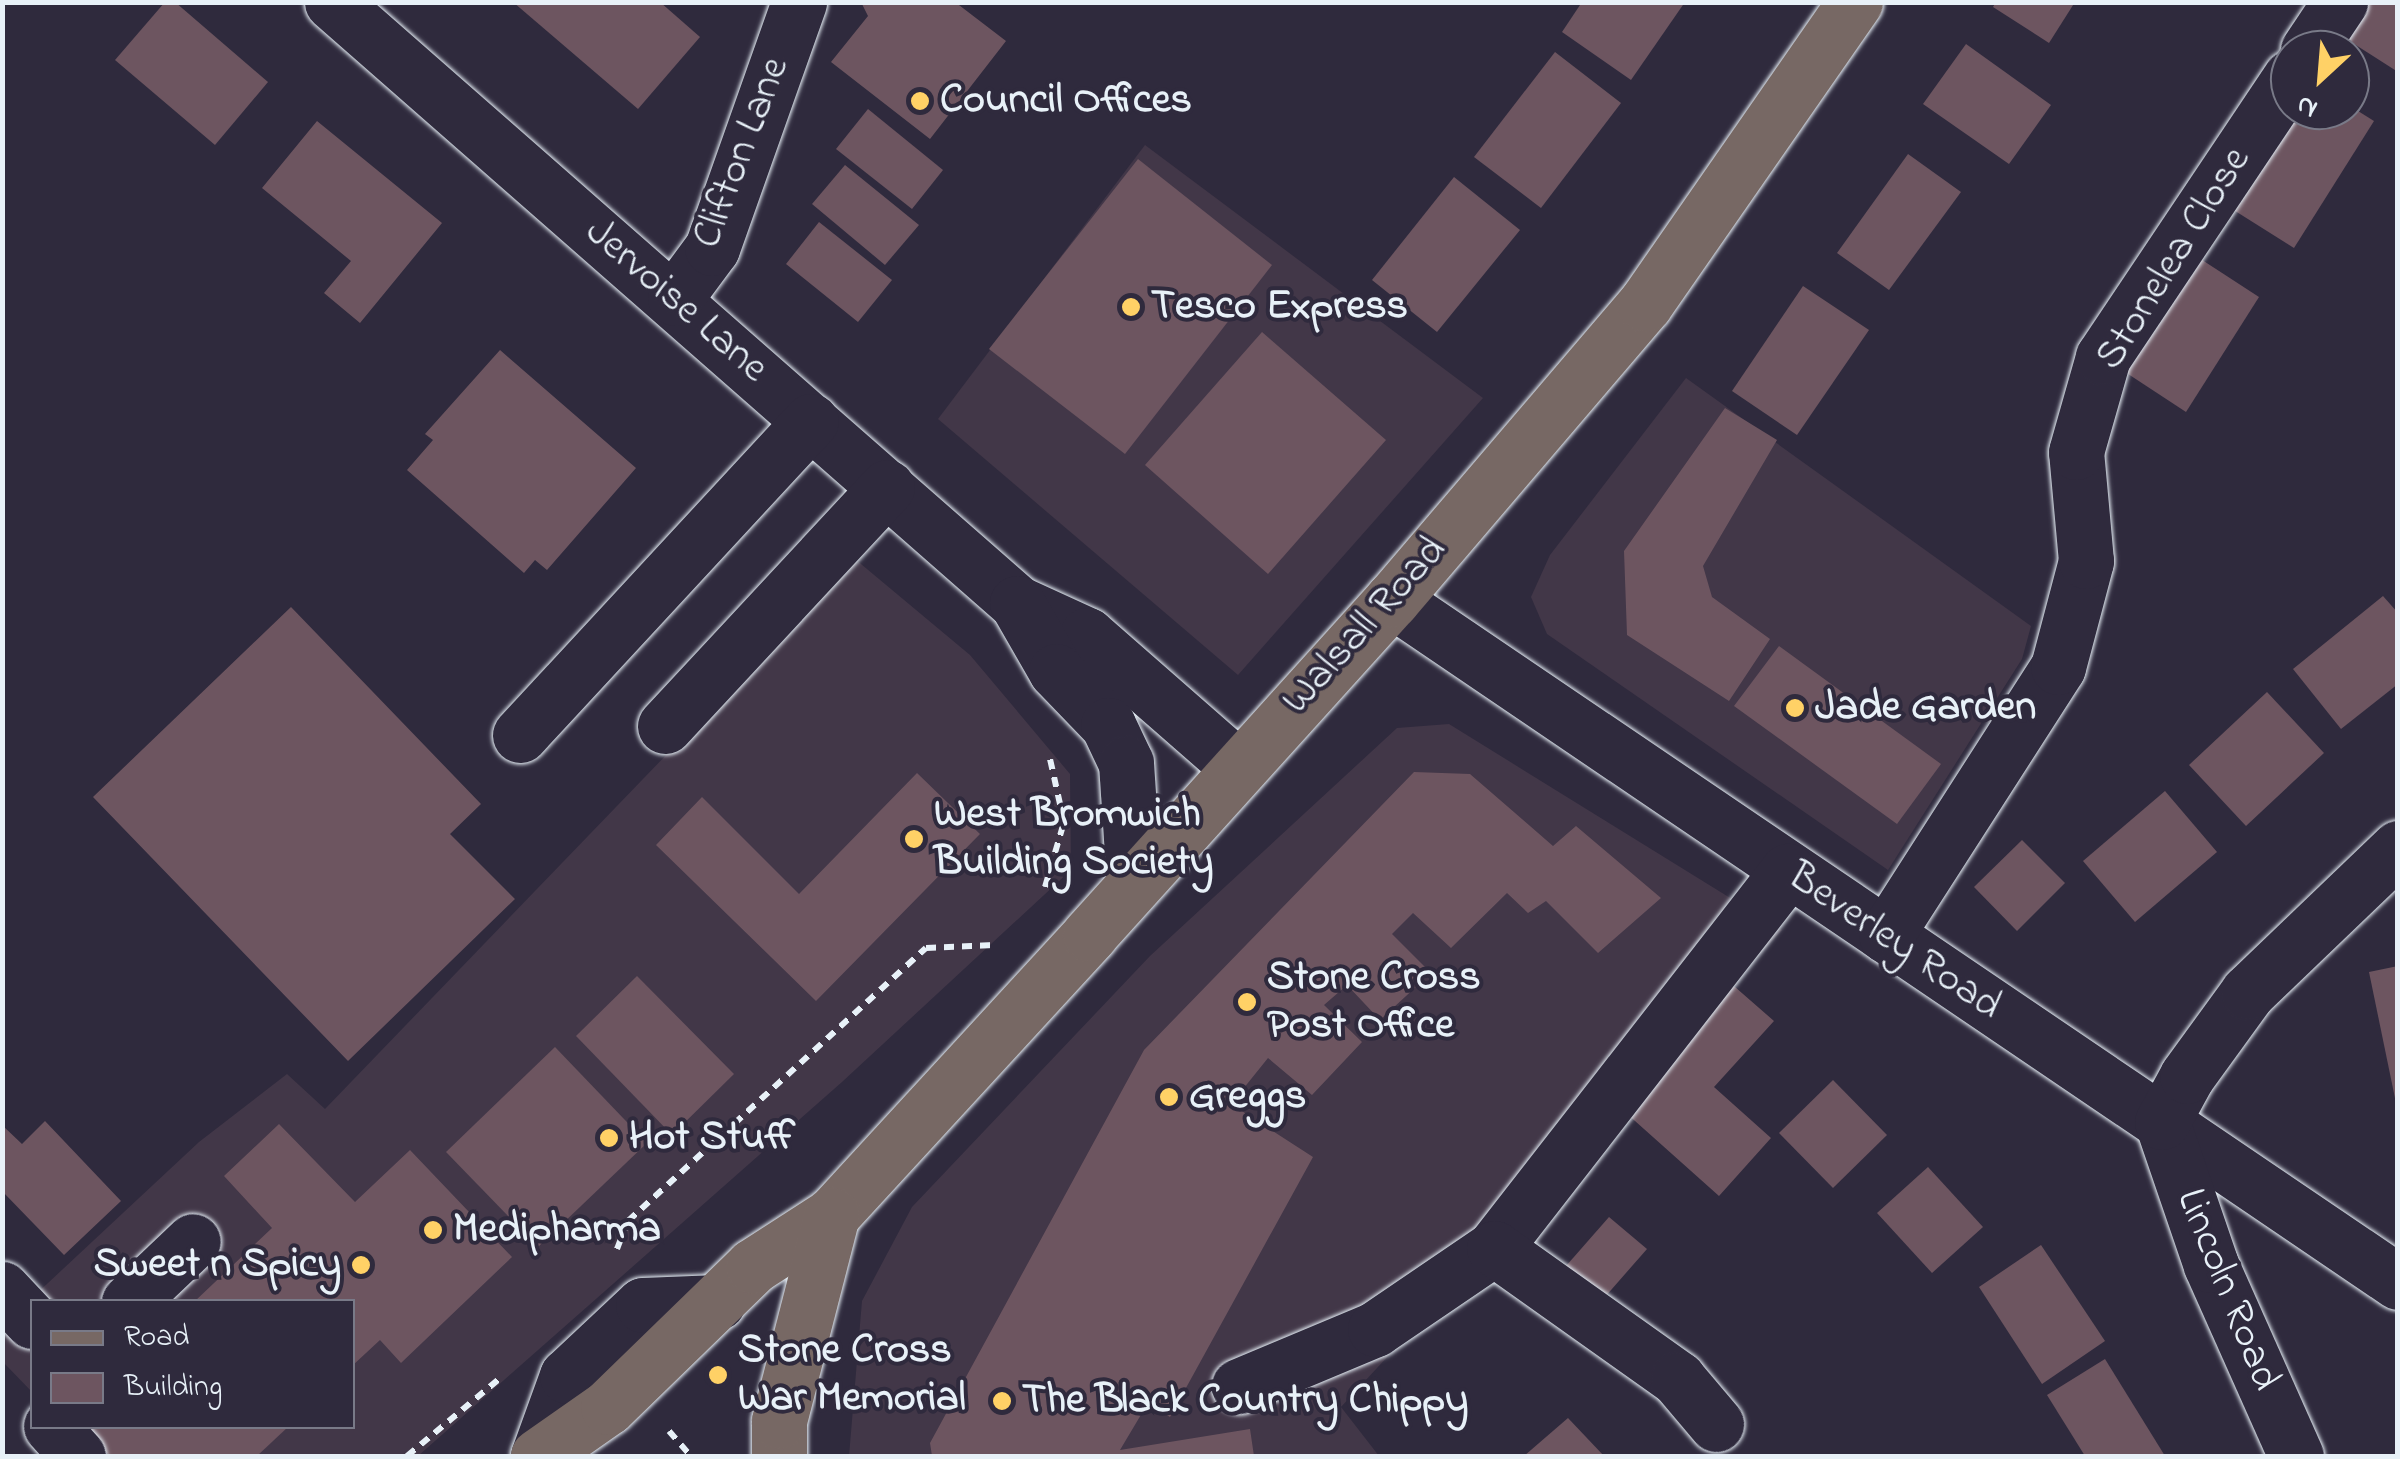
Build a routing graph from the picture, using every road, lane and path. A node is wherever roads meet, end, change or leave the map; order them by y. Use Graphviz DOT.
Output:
graph roads {
  1 [pos="332,2"];
  2 [pos="799,2"];
  3 [pos="1855,2"];
  4 [pos="2340,2"];
  5 [pos="2321,30"];
  6 [pos="2270,108"];
  7 [pos="675,298"];
  8 [pos="811,420"];
  9 [pos="887,487"];
  10 [pos="1392,600"];
  11 [pos="1017,603"];
  12 [pos="665,726"];
  13 [pos="520,736"];
  14 [pos="1042,748"];
  15 [pos="1238,767"];
  16 [pos="2398,848"];
  17 [pos="1788,871"];
  18 [pos="1134,882"];
  19 [pos="1044,891"];
  20 [pos="1005,932"];
  21 [pos="1886,935"];
  22 [pos="2162,1122"];
  23 [pos="832,1215"];
  24 [pos="194,1241"];
  25 [pos="1494,1248"];
  26 [pos="609,1268"];
  27 [pos="2398,1282"];
  28 [pos="2,1289"];
  29 [pos="132,1299"];
  30 [pos="30,1319"];
  31 [pos="506,1374"];
  32 [pos="1239,1386"];
  33 [pos="1716,1424"];
  34 [pos="54,1429"];
  35 [pos="78,1456"];
  36 [pos="407,1456"];
  37 [pos="538,1456"];
  38 [pos="779,1456"];
  39 [pos="2296,1456"];
  1 -- 7 [label="street, Jervoise Lane"];
  2 -- 7 [label="street, Clifton Lane"];
  3 -- 10 [label="main road, Walsall Road"];
  4 -- 5 [label="street"];
  6 -- 21 [label="street, Stonelea Close"];
  7 -- 8 [label="street, Jervoise Lane"];
  8 -- 9 [label="street, Jervoise Lane"];
  8 -- 13 [label="street"];
  9 -- 11 [label="street, Jervoise Lane"];
  9 -- 12 [label="street"];
  10 -- 15 [label="main road, Walsall Road"];
  10 -- 17 [label="street, Beverley Road"];
  11 -- 15 [label="street, Jervoise Lane"];
  11 -- 18 [label="street, Jervoise Lane"];
  14 -- 19 [label="path"];
  15 -- 18 [label="main road, Walsall Road"];
  16 -- 22 [label="street"];
  17 -- 21 [label="street, Beverley Road"];
  17 -- 25 [label="street"];
  18 -- 23 [label="main road, Walsall Road"];
  20 -- 26 [label="path"];
  21 -- 22 [label="street, Beverley Road"];
  22 -- 27 [label="street, Beverley Road"];
  22 -- 39 [label="street, Lincoln Road"];
  23 -- 37 [label="main road, Walsall Road"];
  23 -- 38 [label="main road, Walsall Road"];
  24 -- 29 [label="street"];
  25 -- 32 [label="street"];
  25 -- 33 [label="street"];
  28 -- 30 [label="street"];
  31 -- 36 [label="path"];
  34 -- 35 [label="street"];
}
